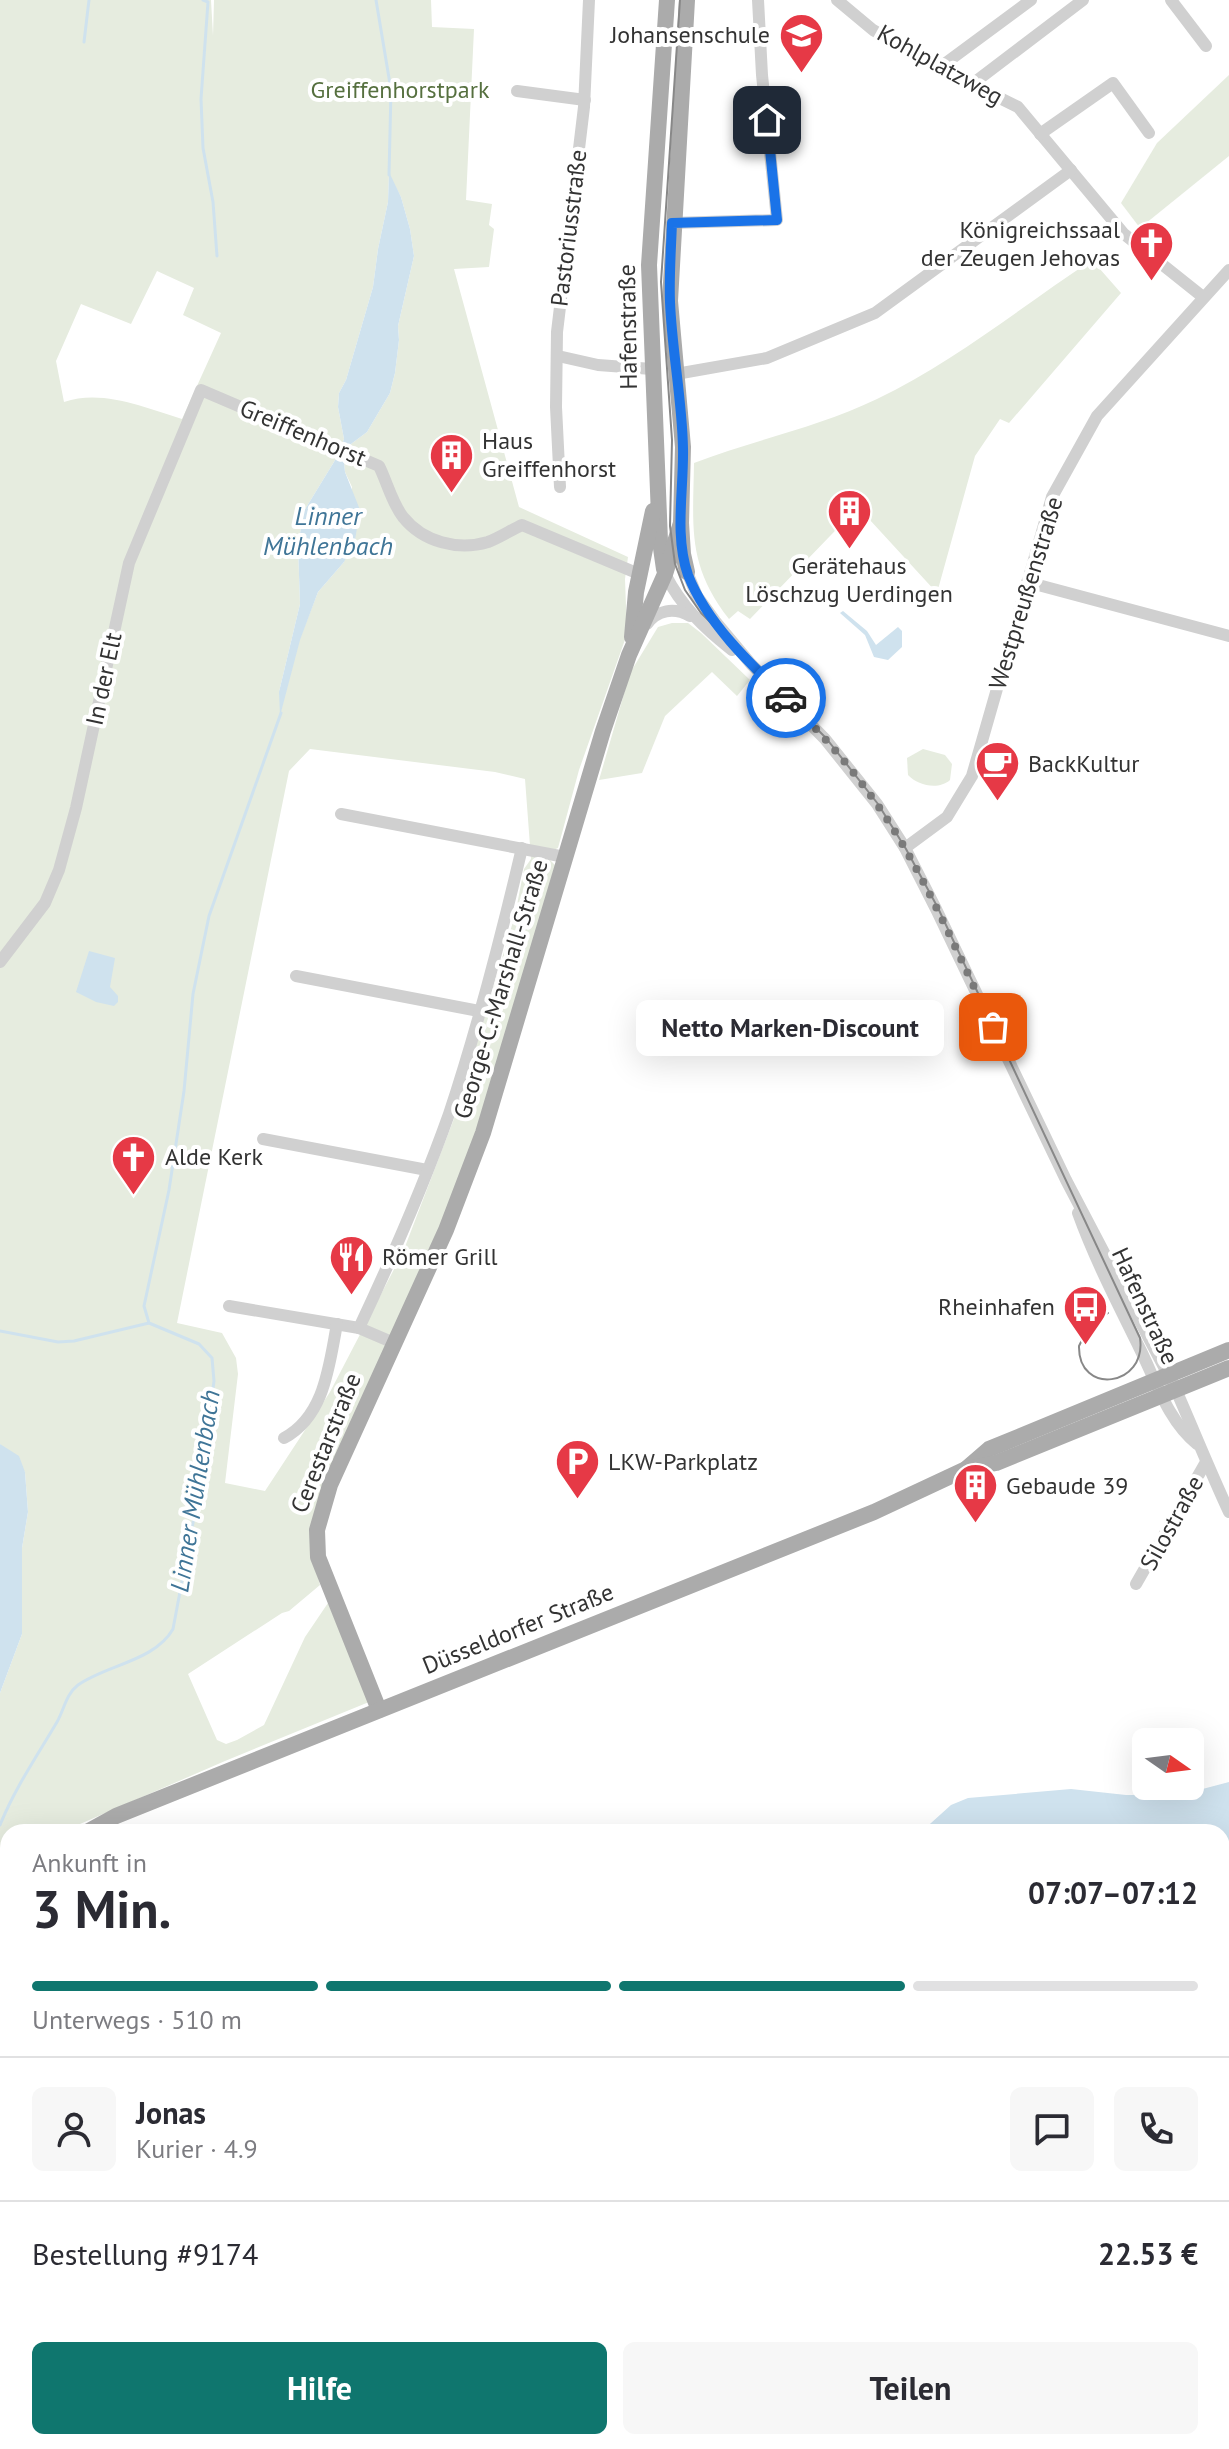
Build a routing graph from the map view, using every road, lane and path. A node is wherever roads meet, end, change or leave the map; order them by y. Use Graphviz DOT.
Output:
graph roads {
  1 [pos="589,0"];
  2 [pos="667,0"];
  3 [pos="687,0"];
  4 [pos="758,0"];
  5 [pos="837,0"];
  6 [pos="1031,0"];
  7 [pos="1083,0"];
  8 [pos="1171,0"];
  9 [pos="1206,46"];
  10 [pos="939,68"];
  11 [pos="971,85"];
  12 [pos="517,91"];
  13 [pos="585,100"];
  14 [pos="1149,133"];
  15 [pos="1040,134"];
  16 [pos="1071,170"];
  17 [pos="672,223"];
  18 [pos="1229,270"];
  19 [pos="1203,297"];
  20 [pos="558,356"];
  21 [pos="652,369"];
  22 [pos="676,374"];
  23 [pos="201,390"];
  24 [pos="659,472"];
  25 [pos="560,487"];
  26 [pos="681,523"];
  27 [pos="687,572"];
  28 [pos="639,574"];
  29 [pos="665,574"];
  30 [pos="1027,582"];
  31 [pos="635,600"];
  32 [pos="652,613"];
  33 [pos="701,624"];
  34 [pos="1229,636"];
  35 [pos="629,655"];
  36 [pos="751,664"];
  37 [pos="341,814"];
  38 [pos="522,848"];
  39 [pos="905,848"];
  40 [pos="565,857"];
  41 [pos="0,962"];
  42 [pos="296,976"];
  43 [pos="479,1011"];
  44 [pos="263,1139"];
  45 [pos="427,1170"];
  46 [pos="229,1306"];
  47 [pos="337,1324"];
  48 [pos="359,1328"];
  49 [pos="398,1336"];
  50 [pos="1229,1350"];
  51 [pos="1229,1368"];
  52 [pos="1165,1385"];
  53 [pos="284,1438"];
  54 [pos="1206,1462"];
  55 [pos="1229,1512"];
  56 [pos="1136,1584"];
  57 [pos="379,1710"];
  58 [pos="102,1824"];
  1 -- 13 [label="street, Pastoriusstraße"];
  2 -- 21 [label="main road, Hafenstraße"];
  3 -- 17 [label="main road, Hafenstraße"];
  4 -- 17 [label="street"];
  5 -- 10 [label="street, Kohlplatzweg"];
  6 -- 10 [label="street"];
  7 -- 11 [label="street"];
  8 -- 9 [label="street"];
  10 -- 11 [label="street, Kohlplatzweg"];
  11 -- 15 [label="street, Kohlplatzweg"];
  12 -- 13 [label="street"];
  13 -- 20 [label="street, Pastoriusstraße"];
  14 -- 15 [label="street"];
  15 -- 16 [label="street, Kohlplatzweg"];
  16 -- 19 [label="street, Kohlplatzweg"];
  16 -- 22 [label="street"];
  17 -- 22 [label="main road, Hafenstraße"];
  18 -- 19 [label="street, Westpreußenstraße"];
  19 -- 30 [label="street, Westpreußenstraße"];
  20 -- 21 [label="street"];
  20 -- 25 [label="street, Pastoriusstraße"];
  21 -- 24 [label="main road, Hafenstraße"];
  22 -- 26 [label="main road, Hafenstraße"];
  23 -- 28 [label="street, Greiffenhorst"];
  23 -- 41 [label="street, In der Elt"];
  24 -- 28 [label="main road"];
  24 -- 29 [label="main road, Hafenstraße"];
  26 -- 27 [label="main road, Hafenstraße"];
  26 -- 29 [label="main road, George-C.-Marshall-Straße"];
  27 -- 36 [label="street, Hafenstraße"];
  28 -- 31 [label="main road"];
  29 -- 32 [label="main road, George-C.-Marshall-Straße"];
  29 -- 33 [label="street, Hafenstraße"];
  30 -- 34 [label="street"];
  30 -- 39 [label="street, Westpreußenstraße"];
  31 -- 32 [label="street"];
  31 -- 35 [label="main road"];
  32 -- 33 [label="street"];
  32 -- 35 [label="main road, George-C.-Marshall-Straße"];
  33 -- 36 [label="street, Hafenstraße"];
  35 -- 40 [label="main road, George-C.-Marshall-Straße"];
  36 -- 39 [label="street, Hafenstraße"];
  37 -- 38 [label="street"];
  38 -- 40 [label="street"];
  38 -- 43 [label="street"];
  39 -- 52 [label="street, Hafenstraße"];
  40 -- 49 [label="main road, George-C.-Marshall-Straße"];
  42 -- 43 [label="street"];
  43 -- 45 [label="street"];
  44 -- 45 [label="street"];
  45 -- 48 [label="street"];
  46 -- 47 [label="street"];
  47 -- 48 [label="street"];
  47 -- 53 [label="street"];
  48 -- 49 [label="street"];
  49 -- 57 [label="main road, Cerestarstraße"];
  50 -- 52 [label="main road, Düsseldorfer Straße"];
  51 -- 52 [label="main road, Düsseldorfer Straße"];
  52 -- 54 [label="street, Hafenstraße"];
  52 -- 57 [label="main road, Düsseldorfer Straße"];
  54 -- 55 [label="street, Hafenstraße"];
  54 -- 56 [label="street, Silostraße"];
  57 -- 58 [label="main road, Düsseldorfer Straße"];
}
